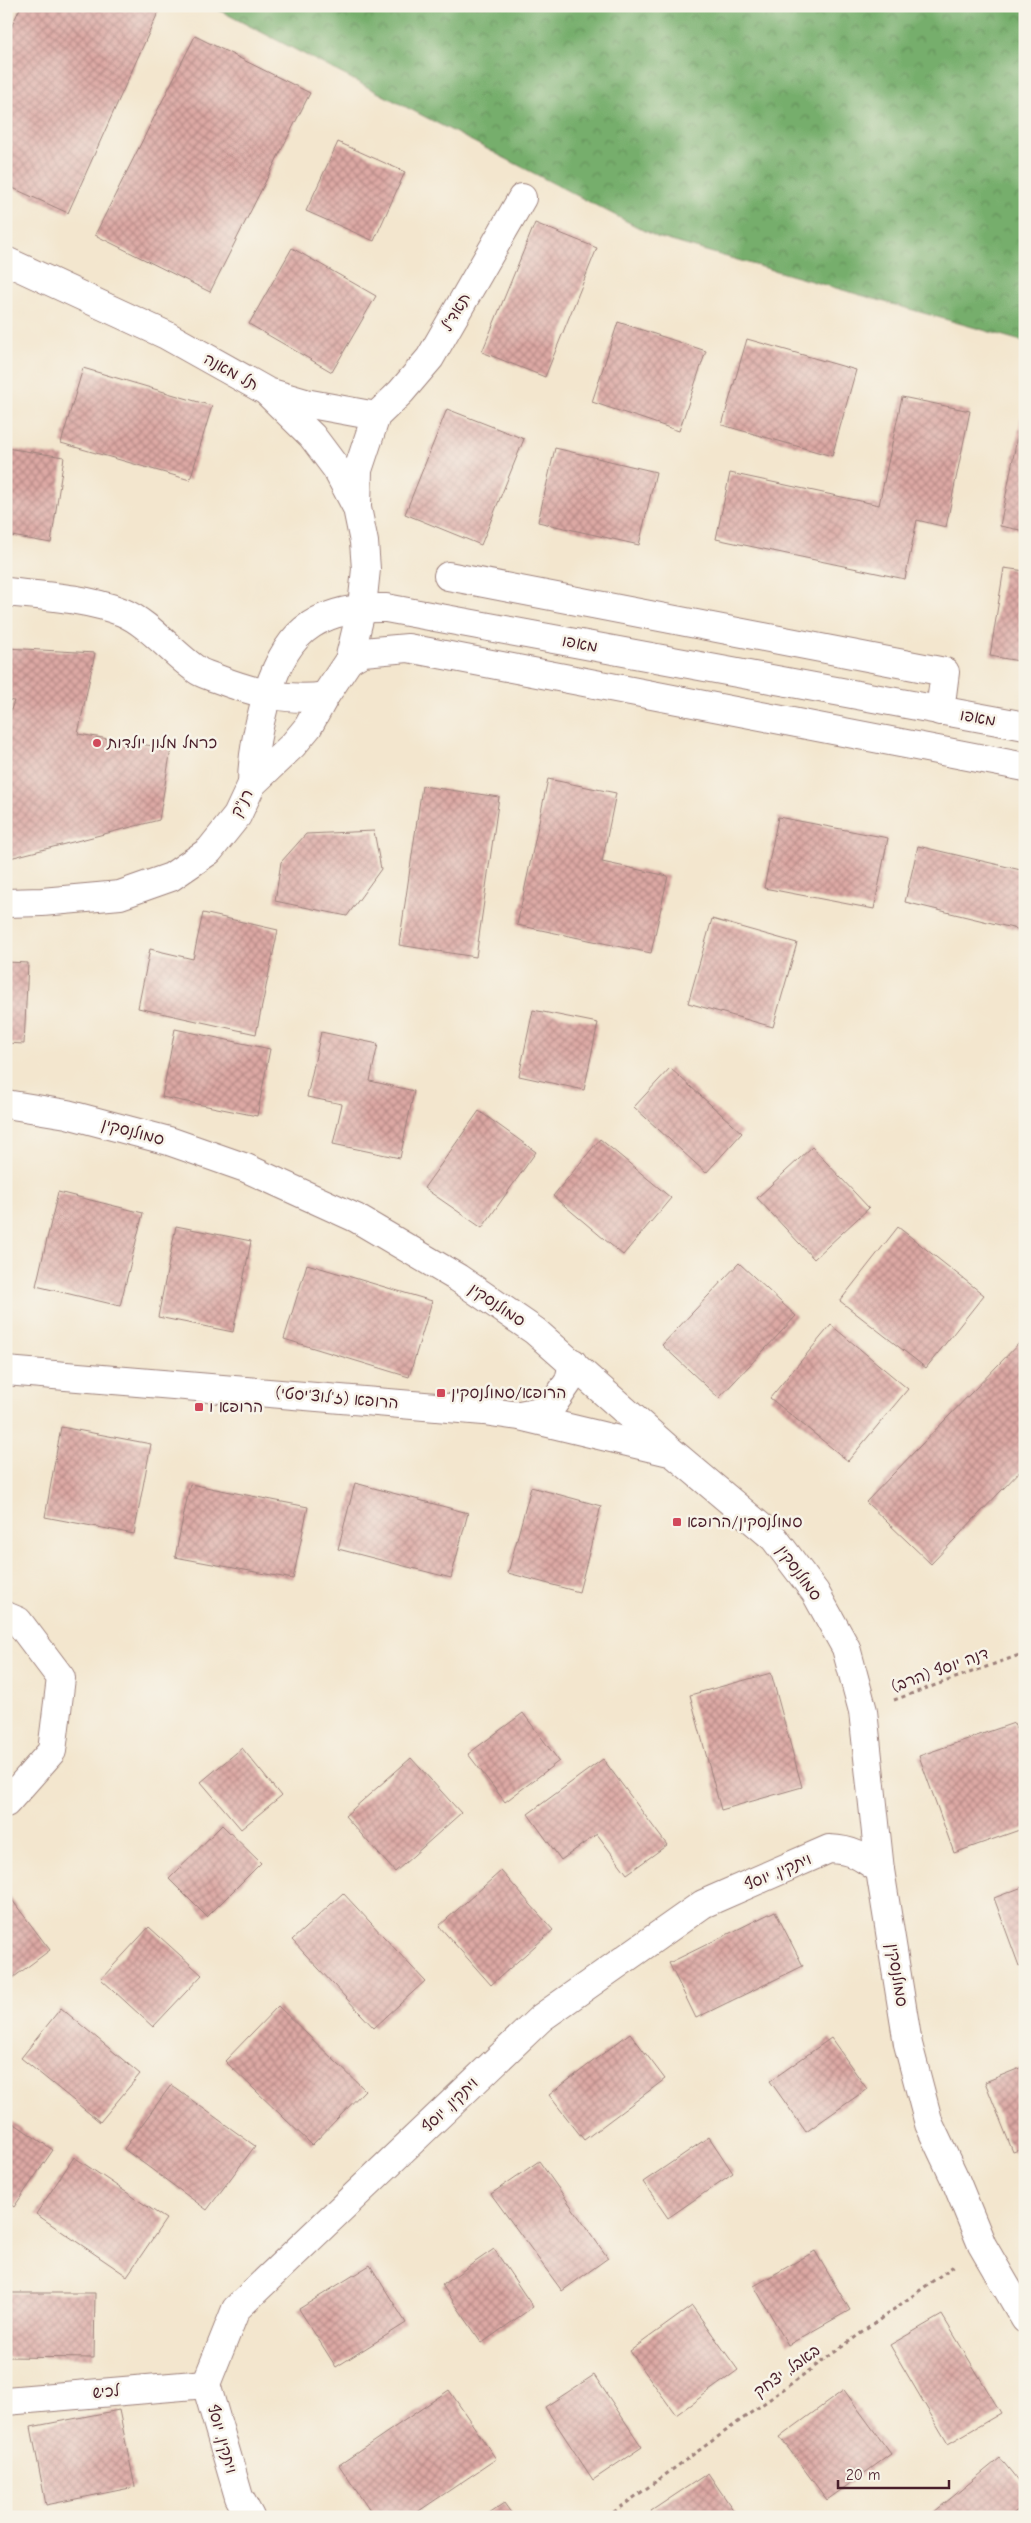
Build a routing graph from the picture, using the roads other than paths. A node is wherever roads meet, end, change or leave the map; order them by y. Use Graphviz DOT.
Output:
graph roads {
  1 [pos="522,198"];
  2 [pos="6,261"];
  3 [pos="266,391"];
  4 [pos="376,416"];
  5 [pos="357,508"];
  6 [pos="366,570"];
  7 [pos="448,576"];
  8 [pos="6,592"];
  9 [pos="362,608"];
  10 [pos="349,660"];
  11 [pos="267,694"];
  12 [pos="325,696"];
  13 [pos="940,711"];
  14 [pos="1025,726"];
  15 [pos="1025,768"];
  16 [pos="252,784"];
  17 [pos="6,903"];
  18 [pos="6,1104"];
  19 [pos="573,1363"];
  20 [pos="6,1371"];
  21 [pos="518,1416"];
  22 [pos="672,1453"];
  23 [pos="6,1616"];
  24 [pos="6,1803"];
  25 [pos="880,1870"];
  26 [pos="1025,2318"];
  27 [pos="206,2384"];
  28 [pos="6,2401"];
  29 [pos="250,2517"];
  1 -- 4 [label="street, תאד\"ל"];
  2 -- 3 [label="street, תל מאנה"];
  3 -- 4 [label="street"];
  3 -- 5 [label="street, תל מאנה"];
  4 -- 5 [label="street, תאד\"ל"];
  5 -- 6 [label="street, תל מאנה"];
  6 -- 9 [label="street, רנ\"ק"];
  7 -- 13 [label="street"];
  8 -- 11 [label="street"];
  9 -- 10 [label="street, רנ\"ק"];
  9 -- 11 [label="street, מאפו"];
  9 -- 13 [label="street, מאפו"];
  10 -- 12 [label="street, רנ\"ק"];
  10 -- 15 [label="street"];
  11 -- 12 [label="street"];
  11 -- 16 [label="street, מאפו"];
  12 -- 16 [label="street, רנ\"ק"];
  13 -- 14 [label="street, מאפו"];
  16 -- 17 [label="street, רנ\"ק"];
  18 -- 19 [label="street, סמולנסקין"];
  19 -- 21 [label="street, הרופא (ז'לוצ'יסטי)"];
  19 -- 22 [label="street, סמולנסקין"];
  20 -- 21 [label="street, הרופא (ז'לוצ'יסטי)"];
  21 -- 22 [label="street, הרופא (ז'לוצ'יסטי)"];
  22 -- 25 [label="street, סמולנסקין"];
  23 -- 24 [label="street"];
  25 -- 26 [label="street, סמולנסקין"];
  25 -- 27 [label="street, ויתקין, יוסף"];
  27 -- 28 [label="street, לכיש"];
  27 -- 29 [label="street, ויתקין, יוסף"];
}
